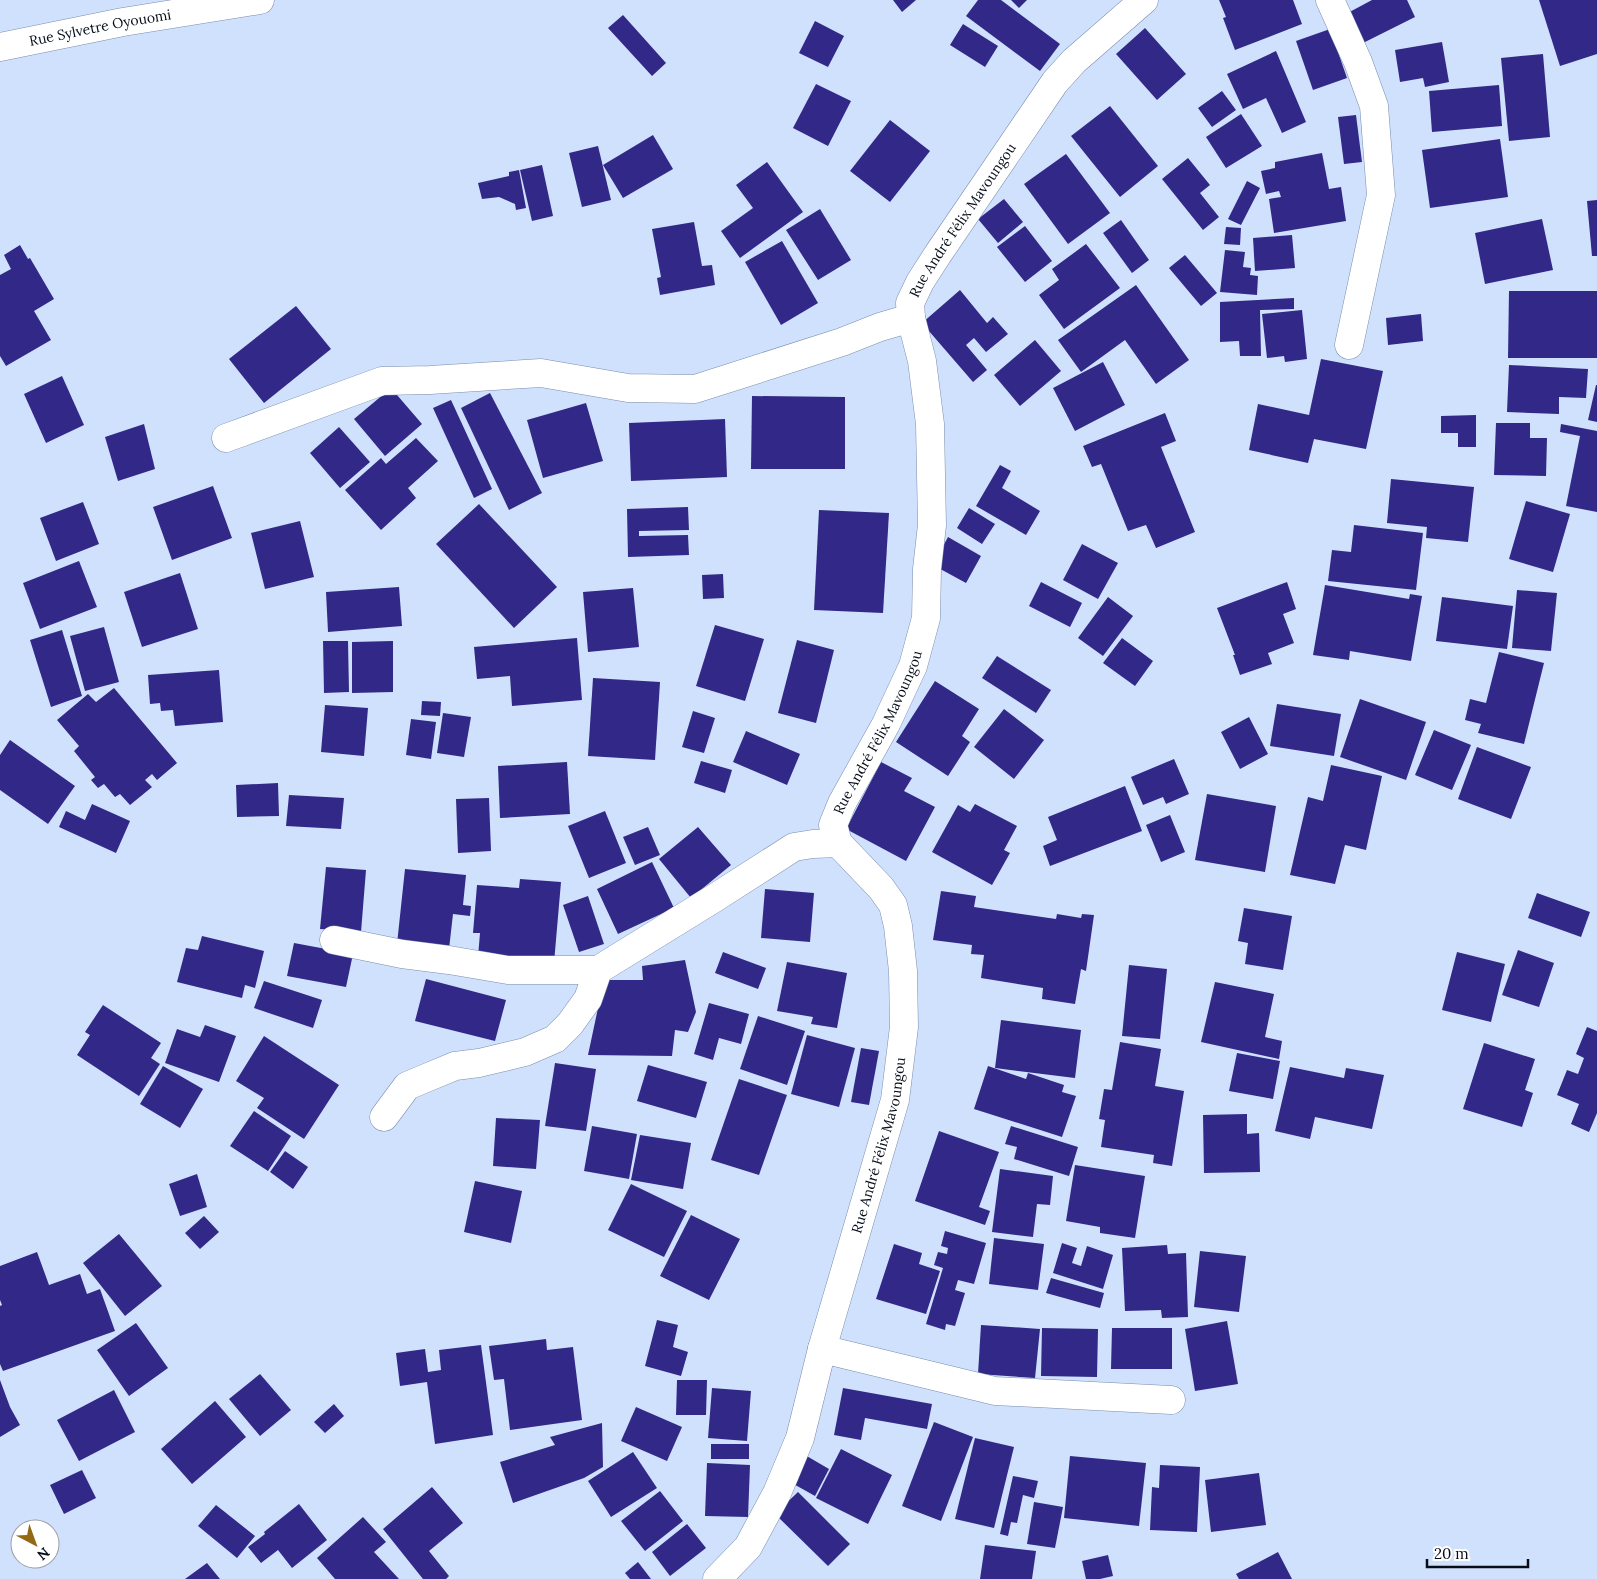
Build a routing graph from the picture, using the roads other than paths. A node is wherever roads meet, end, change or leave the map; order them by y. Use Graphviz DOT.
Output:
graph roads {
  1 [pos="260,0"];
  2 [pos="1144,0"];
  3 [pos="1330,0"];
  4 [pos="0,47"];
  5 [pos="911,318"];
  6 [pos="1349,345"];
  7 [pos="226,438"];
  8 [pos="838,843"];
  9 [pos="334,940"];
  10 [pos="598,970"];
  11 [pos="384,1117"];
  12 [pos="822,1349"];
  13 [pos="1171,1400"];
  14 [pos="717,1579"];
  1 -- 4 [label="street, Rue Sylvetre Oyouomi"];
  2 -- 5 [label="street, Rue André Félix Mavoungou"];
  3 -- 6 [label="street"];
  5 -- 7 [label="street"];
  5 -- 8 [label="street, Rue André Félix Mavoungou"];
  8 -- 10 [label="street"];
  8 -- 12 [label="street, Rue André Félix Mavoungou"];
  9 -- 10 [label="street"];
  10 -- 11 [label="street"];
  12 -- 13 [label="street"];
  12 -- 14 [label="street, Rue André Félix Mavoungou"];
}
